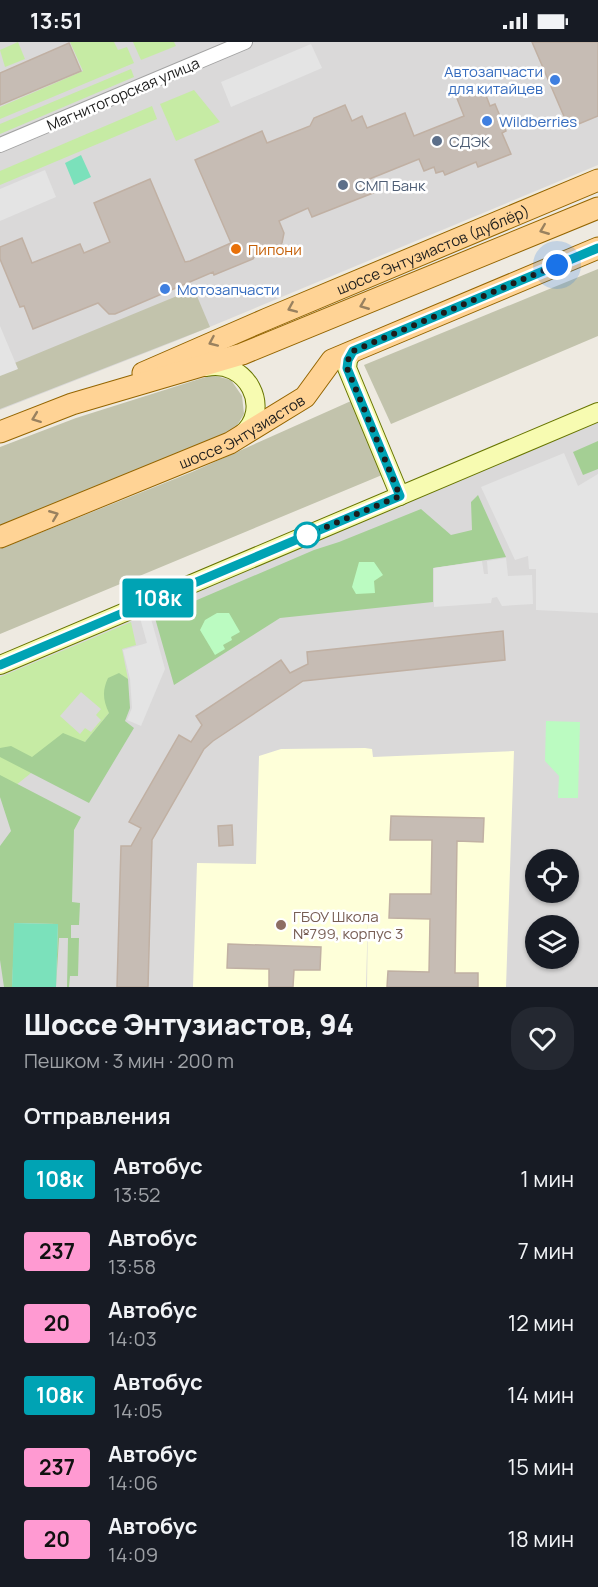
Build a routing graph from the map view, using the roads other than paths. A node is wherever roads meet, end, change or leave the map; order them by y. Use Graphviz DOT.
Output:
graph roads {
  1 [pos="245,42"];
  2 [pos="0,145"];
  3 [pos="598,180"];
  4 [pos="598,208"];
  5 [pos="598,248"];
  6 [pos="344,360"];
  7 [pos="201,368"];
  8 [pos="72,404"];
  9 [pos="598,412"];
  10 [pos="0,432"];
  11 [pos="230,444"];
  12 [pos="400,496"];
  13 [pos="0,537"];
  14 [pos="0,665"];
  1 -- 2 [label="street, Магнитогорская улица"];
  3 -- 8 [label="main road, шоссе Энтузиастов (дублёр), one-way"];
  4 -- 7 [label="main road, one-way"];
  5 -- 6 [label="main road"];
  6 -- 11 [label="main road, шоссе Энтузиастов"];
  6 -- 12 [label="main road"];
  7 -- 8 [label="main road"];
  7 -- 11 [label="main road"];
  8 -- 10 [label="main road, one-way"];
  9 -- 12 [label="main road"];
  13 -- 11 [label="main road, шоссе Энтузиастов, one-way"];
  12 -- 14 [label="main road"];
}
